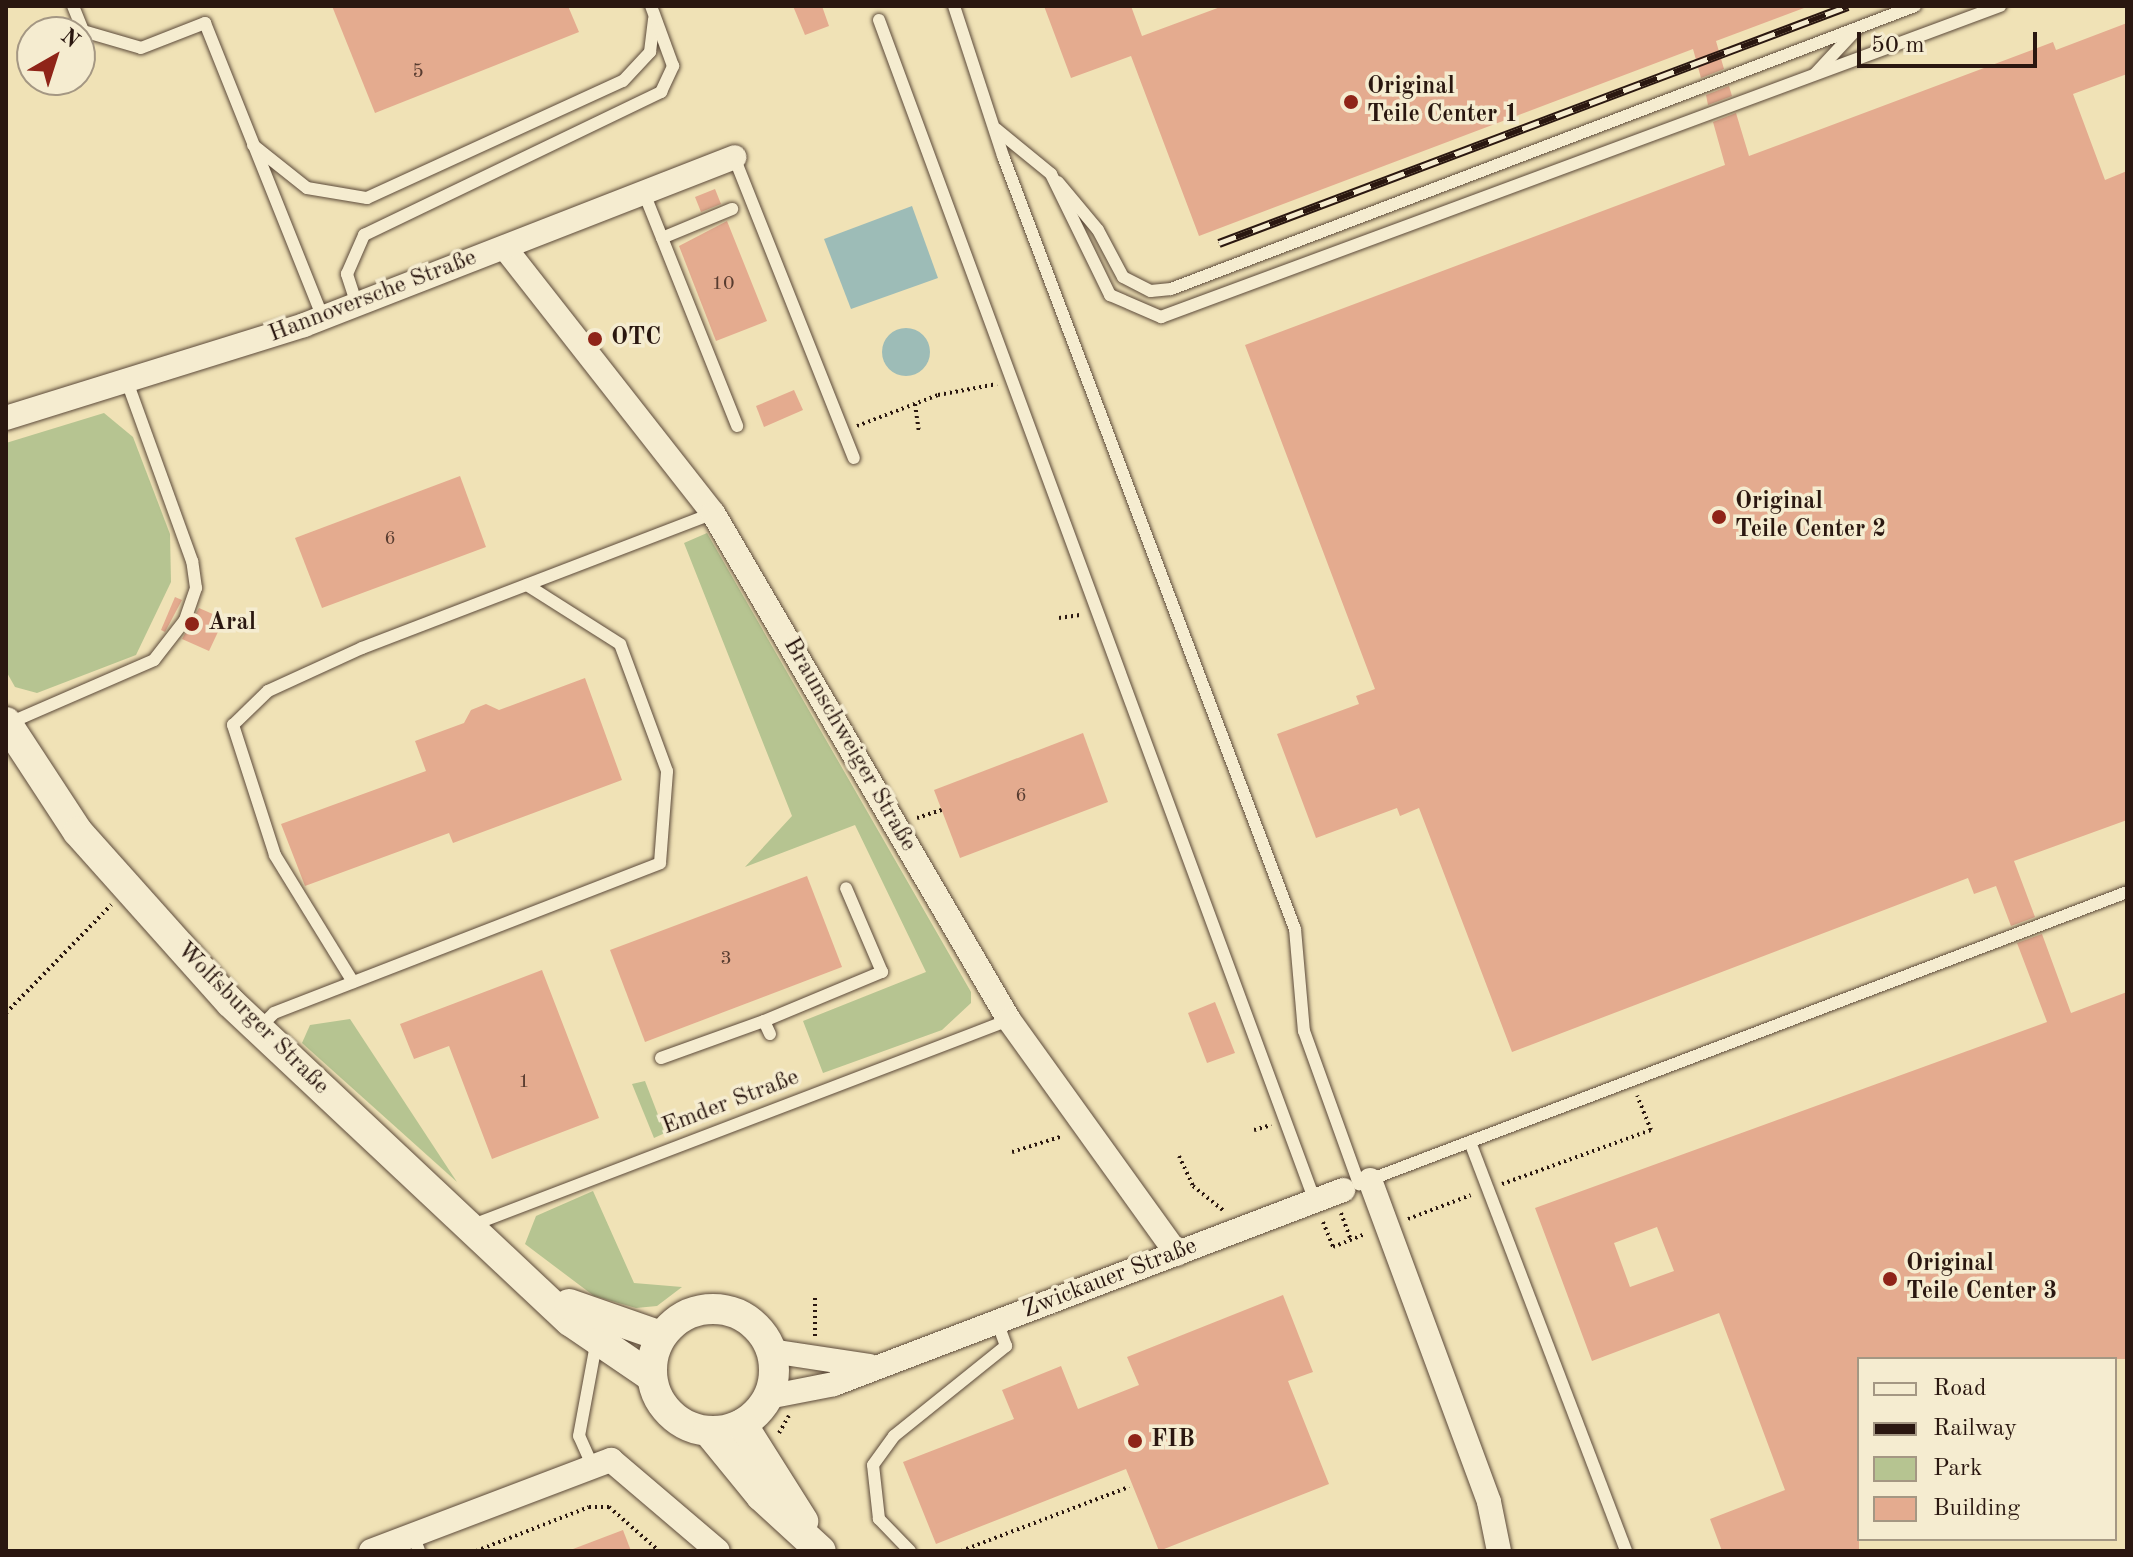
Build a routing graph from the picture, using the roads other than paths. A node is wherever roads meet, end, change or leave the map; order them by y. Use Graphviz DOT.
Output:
graph roads {
  1 [pos="73,6"];
  2 [pos="954,6"];
  3 [pos="1915,6"];
  4 [pos="2000,6"];
  5 [pos="652,9"];
  6 [pos="879,20"];
  7 [pos="1859,27"];
  8 [pos="1813,76"];
  9 [pos="996,129"];
  10 [pos="253,145"];
  11 [pos="734,157"];
  12 [pos="1051,174"];
  13 [pos="644,193"];
  14 [pos="732,209"];
  15 [pos="662,238"];
  16 [pos="505,248"];
  17 [pos="357,305"];
  18 [pos="323,318"];
  19 [pos="128,384"];
  20 [pos="6,418"];
  21 [pos="737,426"];
  22 [pos="854,458"];
  23 [pos="713,513"];
  24 [pos="527,585"];
  25 [pos="6,723"];
  26 [pos="846,888"];
  27 [pos="2127,892"];
  28 [pos="353,982"];
  29 [pos="1009,1020"];
  30 [pos="764,1021"];
  31 [pos="258,1029"];
  32 [pos="770,1034"];
  33 [pos="661,1058"];
  34 [pos="1470,1142"];
  35 [pos="1357,1185"];
  36 [pos="1315,1201"];
  37 [pos="470,1227"];
  38 [pos="1177,1254"];
  39 [pos="532,1285"];
  40 [pos="997,1321"];
  41 [pos="661,1336"];
  42 [pos="596,1341"];
  43 [pos="771,1351"];
  44 [pos="876,1366"];
  45 [pos="652,1377"];
  46 [pos="768,1397"];
  47 [pos="742,1424"];
  48 [pos="708,1431"];
  49 [pos="593,1467"];
  50 [pos="416,1543"];
  51 [pos="371,1551"];
  52 [pos="718,1551"];
  53 [pos="821,1551"];
  54 [pos="910,1551"];
  55 [pos="1499,1551"];
  56 [pos="1626,1551"];
  1 -- 10 [label="lane"];
  2 -- 9 [label="lane"];
  3 -- 7 [label="lane"];
  4 -- 8 [label="lane"];
  5 -- 10 [label="lane"];
  5 -- 17 [label="lane"];
  6 -- 36 [label="lane"];
  7 -- 8 [label="lane"];
  7 -- 12 [label="lane"];
  8 -- 12 [label="lane"];
  9 -- 12 [label="lane"];
  9 -- 35 [label="lane"];
  10 -- 18 [label="lane"];
  11 -- 13 [label="street, Hannoversche Straße"];
  11 -- 22 [label="lane"];
  13 -- 15 [label="lane"];
  13 -- 16 [label="street, Hannoversche Straße"];
  14 -- 15 [label="lane"];
  15 -- 21 [label="lane"];
  16 -- 17 [label="street, Hannoversche Straße"];
  16 -- 23 [label="street, Braunschweiger Straße"];
  17 -- 18 [label="street, Hannoversche Straße"];
  18 -- 19 [label="street, Hannoversche Straße"];
  19 -- 20 [label="street, Hannoversche Straße"];
  19 -- 25 [label="lane"];
  23 -- 24 [label="lane"];
  23 -- 29 [label="street, Braunschweiger Straße"];
  24 -- 28 [label="lane"];
  24 -- 28 [label="lane"];
  25 -- 31 [label="street, Wolfsburger Straße"];
  26 -- 30 [label="lane"];
  27 -- 34 [label="lane"];
  28 -- 31 [label="lane"];
  29 -- 37 [label="lane, Emder Straße"];
  29 -- 38 [label="street, Braunschweiger Straße"];
  30 -- 32 [label="lane"];
  30 -- 33 [label="lane"];
  31 -- 37 [label="street, Wolfsburger Straße"];
  34 -- 35 [label="lane"];
  34 -- 56 [label="lane"];
  35 -- 36 [label="street, Zwickauer Straße"];
  35 -- 55 [label="street"];
  36 -- 38 [label="street, Zwickauer Straße"];
  37 -- 39 [label="street, Wolfsburger Straße"];
  38 -- 40 [label="street, Zwickauer Straße"];
  39 -- 41 [label="street, Wolfsburger Straße"];
  39 -- 42 [label="street, Wolfsburger Straße"];
  40 -- 44 [label="street, Zwickauer Straße"];
  40 -- 54 [label="lane"];
  41 -- 43 [label="street"];
  41 -- 45 [label="street"];
  42 -- 45 [label="street, Wolfsburger Straße"];
  42 -- 49 [label="lane"];
  43 -- 44 [label="street, Zwickauer Straße"];
  43 -- 46 [label="street"];
  44 -- 46 [label="street, Zwickauer Straße"];
  45 -- 48 [label="street"];
  46 -- 47 [label="street"];
  47 -- 48 [label="street"];
  47 -- 53 [label="street"];
  48 -- 53 [label="street"];
  49 -- 50 [label="street"];
  49 -- 52 [label="street"];
  50 -- 51 [label="street"];
}
